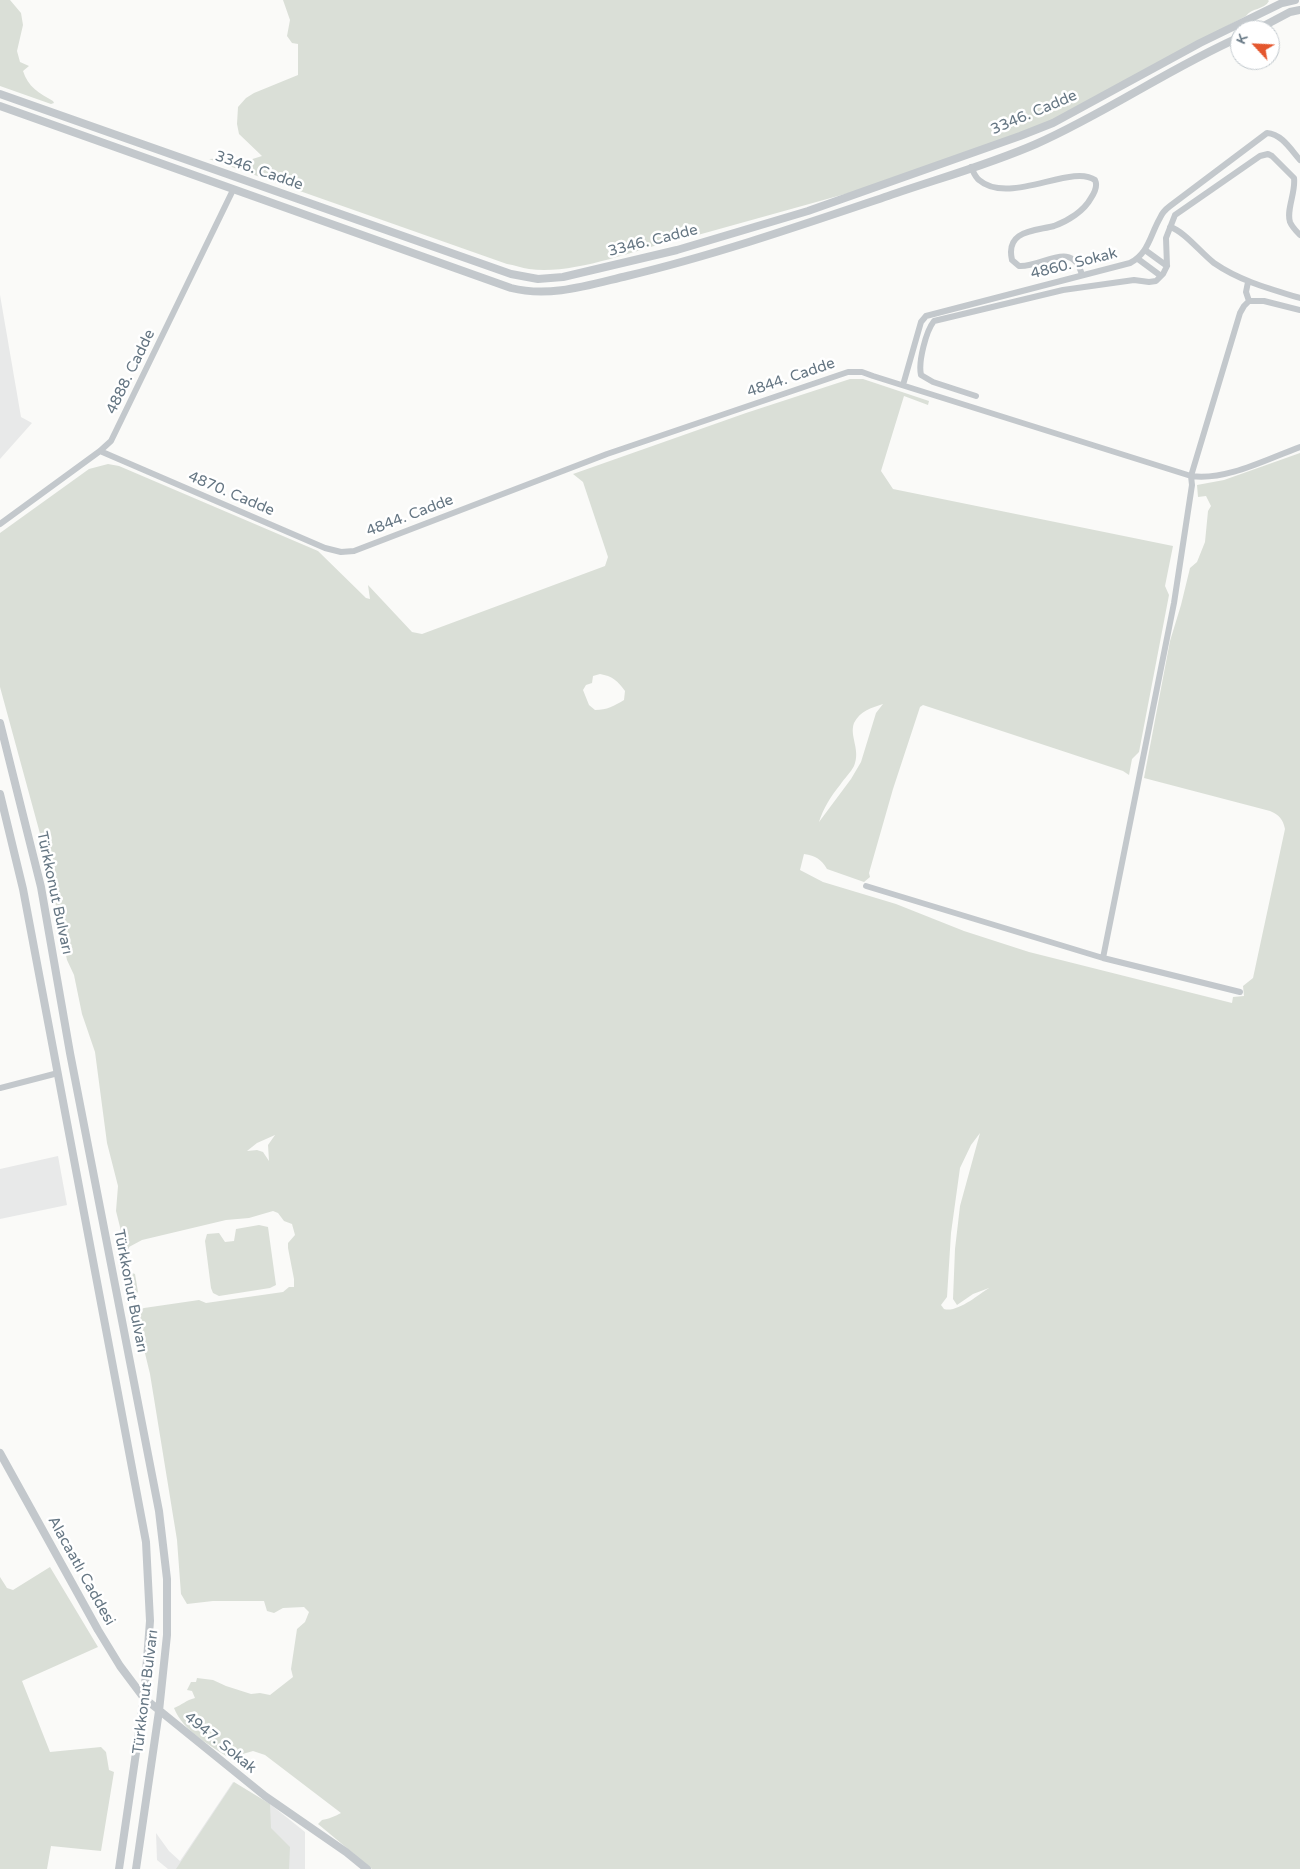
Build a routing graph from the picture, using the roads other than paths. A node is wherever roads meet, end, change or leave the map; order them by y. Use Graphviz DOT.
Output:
graph roads {
  1 [pos="1295,0"];
  2 [pos="1279,2"];
  3 [pos="1300,10"];
  4 [pos="1290,12"];
  5 [pos="1275,20"];
  6 [pos="1230,42"];
  7 [pos="0,94"];
  8 [pos="0,106"];
  9 [pos="1300,160"];
  10 [pos="971,167"];
  11 [pos="233,190"];
  12 [pos="1170,227"];
  13 [pos="1300,235"];
  14 [pos="1145,250"];
  15 [pos="1138,259"];
  16 [pos="1166,266"];
  17 [pos="1082,275"];
  18 [pos="1161,276"];
  19 [pos="1248,282"];
  20 [pos="1300,298"];
  21 [pos="1249,301"];
  22 [pos="1300,310"];
  23 [pos="903,385"];
  24 [pos="976,396"];
  25 [pos="1300,447"];
  26 [pos="100,451"];
  27 [pos="1191,476"];
  28 [pos="0,524"];
  29 [pos="354,551"];
  30 [pos="0,723"];
  31 [pos="0,794"];
  32 [pos="3,815"];
  33 [pos="866,886"];
  34 [pos="1104,958"];
  35 [pos="1240,992"];
  36 [pos="58,1073"];
  37 [pos="0,1088"];
  38 [pos="0,1453"];
  39 [pos="144,1698"];
  40 [pos="159,1711"];
  41 [pos="119,1869"];
  42 [pos="136,1869"];
  43 [pos="367,1869"];
  1 -- 2 [label="street, 3346. Cadde"];
  2 -- 4 [label="street"];
  2 -- 7 [label="street, 3346. Cadde"];
  3 -- 4 [label="street"];
  4 -- 5 [label="street"];
  6 -- 10 [label="street, 3346. Cadde"];
  8 -- 11 [label="street, 3346. Cadde"];
  9 -- 14 [label="street, 4860. Sokak"];
  10 -- 11 [label="street, 3346. Cadde"];
  10 -- 17 [label="street"];
  11 -- 26 [label="street, 4888. Cadde"];
  12 -- 13 [label="street"];
  12 -- 16 [label="street"];
  12 -- 19 [label="street"];
  14 -- 15 [label="street, 4860. Sokak"];
  14 -- 16 [label="street"];
  15 -- 17 [label="street, 4860. Sokak"];
  15 -- 18 [label="street"];
  16 -- 18 [label="street"];
  17 -- 23 [label="street, 4860. Sokak"];
  18 -- 24 [label="street"];
  19 -- 20 [label="street"];
  19 -- 21 [label="street"];
  21 -- 22 [label="street"];
  21 -- 27 [label="street"];
  23 -- 27 [label="street, 4844. Cadde"];
  23 -- 29 [label="street, 4844. Cadde"];
  25 -- 27 [label="street, 4844. Cadde"];
  26 -- 28 [label="street, 4888. Cadde"];
  26 -- 29 [label="street, 4870. Cadde"];
  27 -- 34 [label="street"];
  30 -- 40 [label="street, Türkkonut Bulvarı"];
  31 -- 32 [label="street, Türkkonut Bulvarı"];
  32 -- 36 [label="street, Türkkonut Bulvarı"];
  33 -- 34 [label="street"];
  34 -- 35 [label="street"];
  36 -- 37 [label="street"];
  36 -- 39 [label="street, Türkkonut Bulvarı"];
  38 -- 39 [label="street, Alacaatlı Caddesi"];
  39 -- 40 [label="street, Alacaatlı Caddesi"];
  39 -- 41 [label="street, Türkkonut Bulvarı"];
  40 -- 42 [label="street, Türkkonut Bulvarı"];
  40 -- 43 [label="street, 4947. Sokak"];
}
